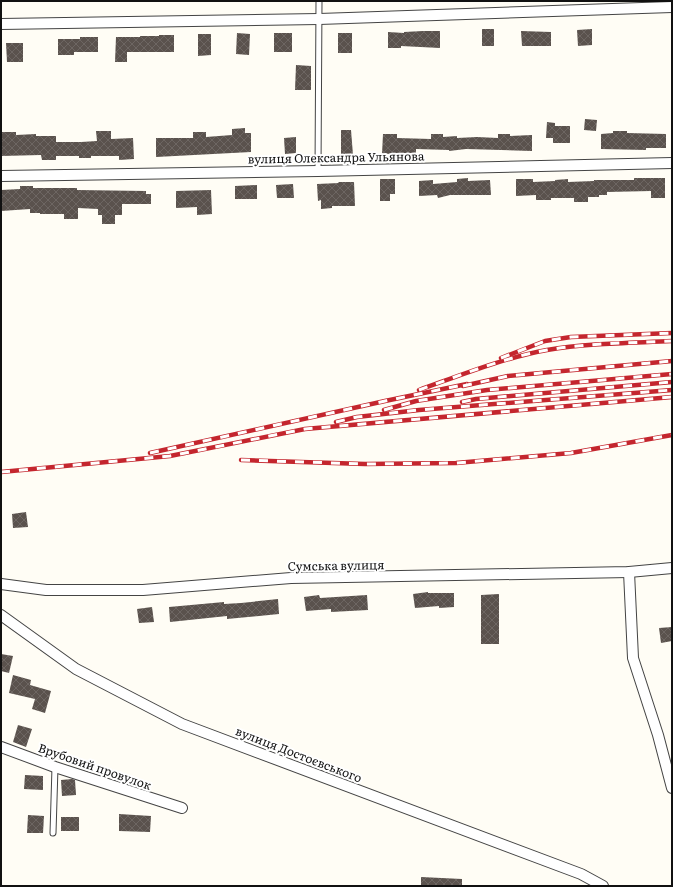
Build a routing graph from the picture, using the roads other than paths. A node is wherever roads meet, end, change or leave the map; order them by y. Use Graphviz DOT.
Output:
graph roads {
  1 [pos="319,1"];
  2 [pos="672,6"];
  3 [pos="319,19"];
  4 [pos="1,24"];
  5 [pos="672,163"];
  6 [pos="318,170"];
  7 [pos="1,176"];
  8 [pos="672,568"];
  9 [pos="629,572"];
  10 [pos="1,584"];
  11 [pos="1,616"];
  12 [pos="1,747"];
  13 [pos="55,767"];
  14 [pos="672,788"];
  15 [pos="182,808"];
  16 [pos="53,833"];
  17 [pos="603,886"];
  1 -- 3 [label="lane"];
  2 -- 3 [label="street"];
  3 -- 4 [label="street"];
  3 -- 6 [label="lane"];
  5 -- 6 [label="street, вулиця Олександра Ульянова"];
  6 -- 7 [label="street, вулиця Олександра Ульянова"];
  8 -- 9 [label="street, Сумська вулиця"];
  9 -- 10 [label="street, Сумська вулиця"];
  9 -- 14 [label="street"];
  11 -- 17 [label="street, вулиця Достоєвського"];
  12 -- 13 [label="street, Врубовий провулок"];
  13 -- 15 [label="street, Врубовий провулок"];
  13 -- 16 [label="lane"];
}
